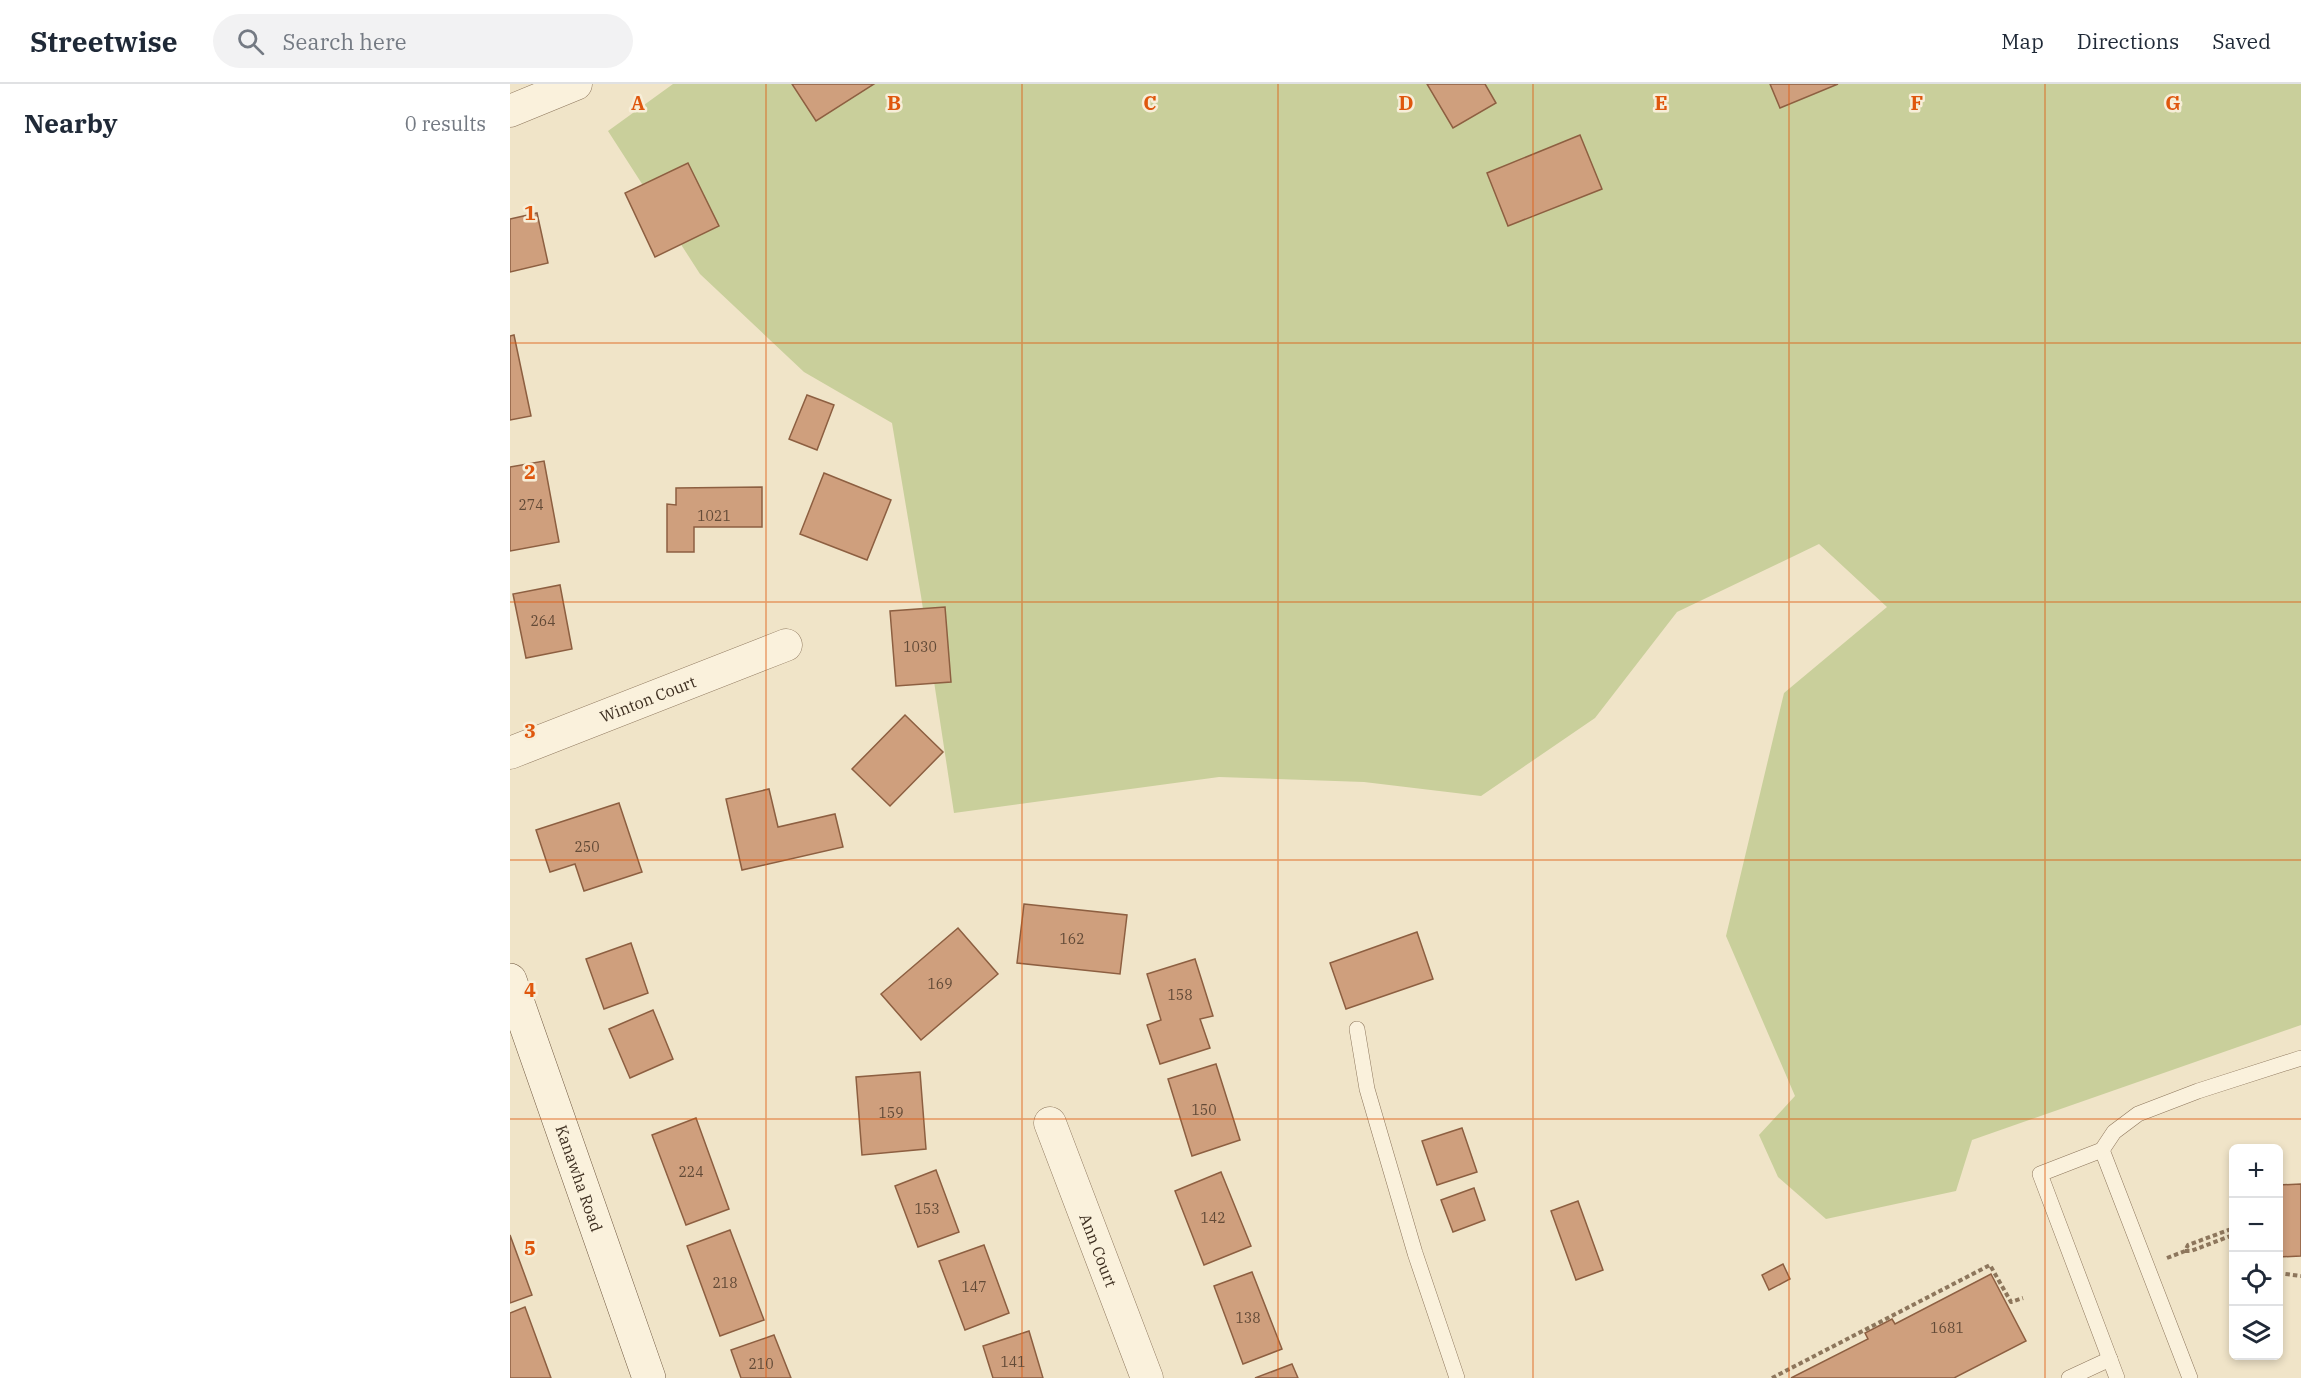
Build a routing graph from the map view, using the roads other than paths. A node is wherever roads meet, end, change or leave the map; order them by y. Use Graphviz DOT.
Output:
graph roads {
  1 [pos="576,84"];
  2 [pos="510,111"];
  3 [pos="786,645"];
  4 [pos="510,753"];
  5 [pos="510,980"];
  6 [pos="1357,1029"];
  7 [pos="2301,1058"];
  8 [pos="1050,1123"];
  9 [pos="2102,1150"];
  10 [pos="2110,1359"];
  11 [pos="649,1378"];
  12 [pos="1148,1378"];
  13 [pos="1457,1378"];
  14 [pos="2068,1378"];
  15 [pos="2117,1378"];
  16 [pos="2190,1378"];
  1 -- 2 [label="street"];
  3 -- 4 [label="street, Winton Court"];
  5 -- 11 [label="street, Kanawha Road"];
  6 -- 13 [label="lane"];
  7 -- 9 [label="lane"];
  8 -- 12 [label="street, Ann Court"];
  9 -- 10 [label="lane"];
  9 -- 16 [label="lane"];
  10 -- 14 [label="lane"];
  10 -- 15 [label="lane"];
}
